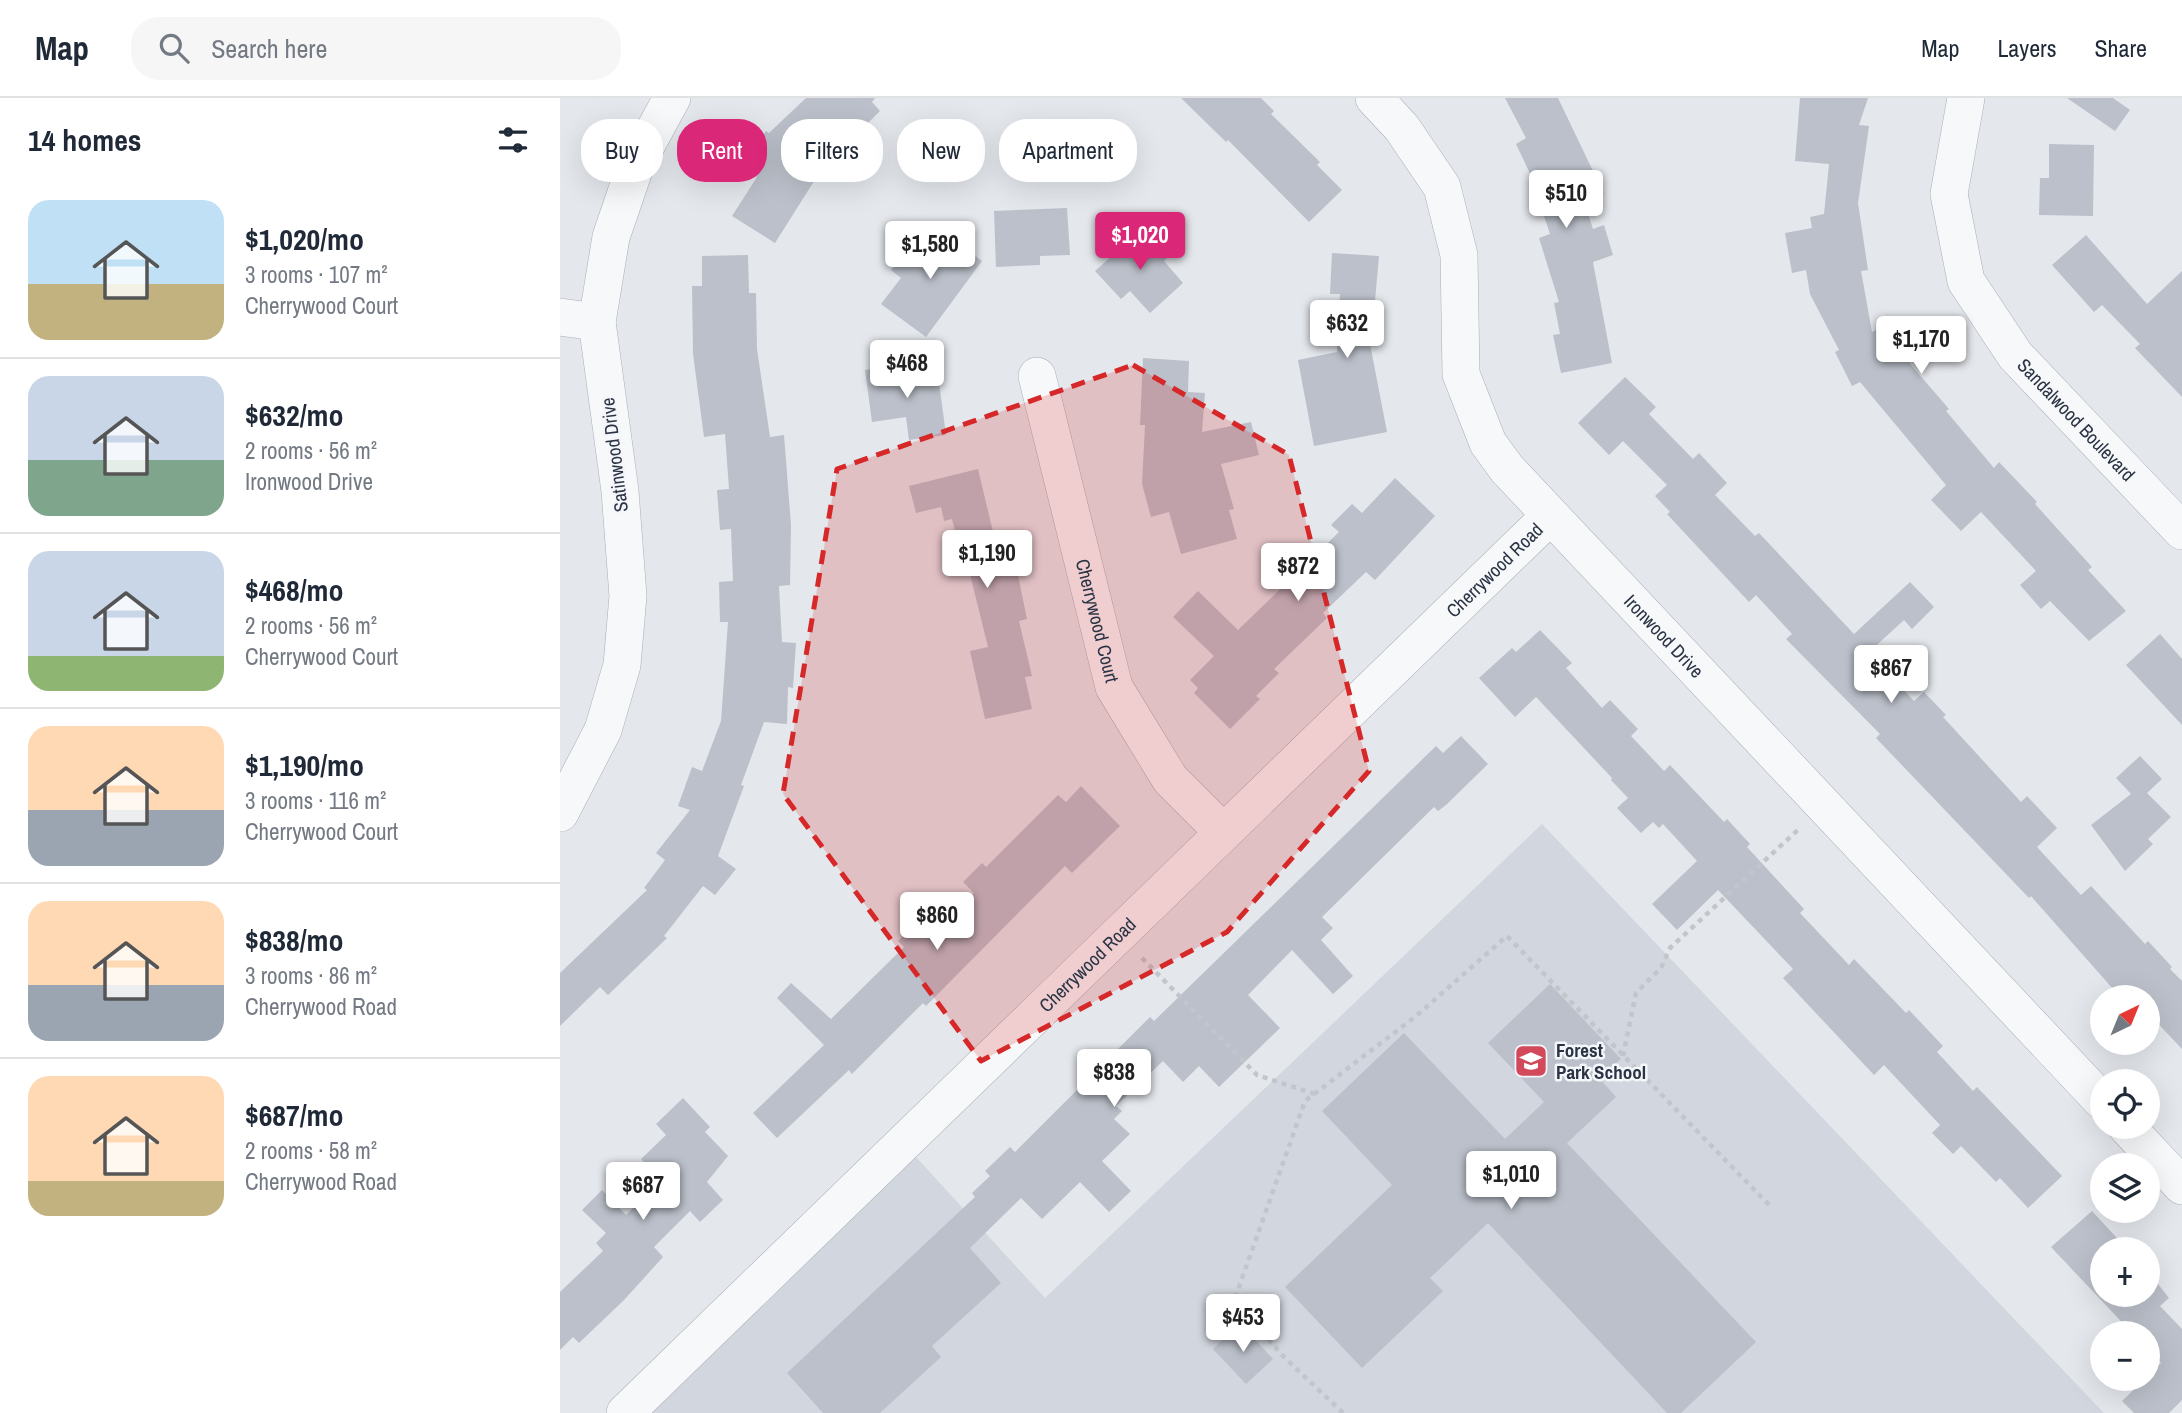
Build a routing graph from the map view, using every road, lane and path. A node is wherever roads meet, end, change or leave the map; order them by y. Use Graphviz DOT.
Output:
graph roads {
  1 [pos="672,98"];
  2 [pos="1374,98"];
  3 [pos="1966,98"];
  4 [pos="560,317"];
  5 [pos="597,321"];
  6 [pos="1037,376"];
  7 [pos="1549,517"];
  8 [pos="2182,531"];
  9 [pos="1824,806"];
  10 [pos="560,813"];
  11 [pos="1223,832"];
  12 [pos="1119,935"];
  13 [pos="1623,1056"];
  14 [pos="2090,1088"];
  15 [pos="1315,1094"];
  16 [pos="2138,1139"];
  17 [pos="2182,1186"];
  18 [pos="1772,1208"];
  19 [pos="625,1413"];
  20 [pos="1343,1413"];
  1 -- 5 [label="street, Satinwood Drive"];
  2 -- 7 [label="street, Ironwood Drive"];
  3 -- 8 [label="street, Sandalwood Boulevard"];
  4 -- 5 [label="street"];
  5 -- 10 [label="street, Satinwood Drive"];
  6 -- 11 [label="street, Cherrywood Court"];
  7 -- 9 [label="street, Ironwood Drive"];
  7 -- 11 [label="street, Cherrywood Road"];
  9 -- 13 [label="path"];
  9 -- 14 [label="street, Ironwood Drive"];
  11 -- 12 [label="street, Cherrywood Road"];
  12 -- 15 [label="path"];
  12 -- 19 [label="street, Cherrywood Road"];
  13 -- 15 [label="path"];
  13 -- 18 [label="path"];
  15 -- 20 [label="path"];
  16 -- 17 [label="street"];
}
